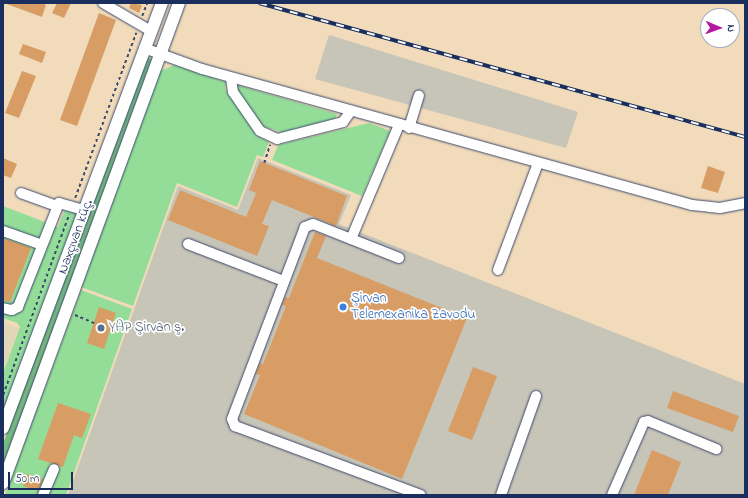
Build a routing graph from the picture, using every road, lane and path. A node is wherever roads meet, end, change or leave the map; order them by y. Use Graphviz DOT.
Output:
graph roads {
  1 [pos="103,3"];
  2 [pos="162,3"];
  3 [pos="179,3"];
  4 [pos="151,30"];
  5 [pos="144,48"];
  6 [pos="160,54"];
  7 [pos="231,78"];
  8 [pos="419,95"];
  9 [pos="351,111"];
  10 [pos="404,126"];
  11 [pos="273,138"];
  12 [pos="264,163"];
  13 [pos="538,163"];
  14 [pos="21,193"];
  15 [pos="745,203"];
  16 [pos="57,206"];
  17 [pos="84,210"];
  18 [pos="3,231"];
  19 [pos="351,239"];
  20 [pos="188,244"];
  21 [pos="42,245"];
  22 [pos="399,258"];
  23 [pos="498,270"];
  24 [pos="284,281"];
  25 [pos="3,308"];
  26 [pos="65,311"];
  27 [pos="94,323"];
  28 [pos="536,396"];
  29 [pos="3,428"];
  30 [pos="716,449"];
  31 [pos="54,469"];
  32 [pos="3,483"];
  33 [pos="43,495"];
  34 [pos="421,495"];
  35 [pos="502,495"];
  36 [pos="612,495"];
  1 -- 4 [label="street"];
  2 -- 4 [label="main road, Naxçıvan küç."];
  3 -- 6 [label="main road, Naxçıvan küç."];
  4 -- 5 [label="main road, Naxçıvan küç."];
  5 -- 6 [label="street"];
  5 -- 17 [label="main road, Naxçıvan küç."];
  6 -- 7 [label="street"];
  6 -- 26 [label="main road, Naxçıvan küç."];
  7 -- 9 [label="street"];
  7 -- 11 [label="street"];
  8 -- 10 [label="street"];
  9 -- 10 [label="street"];
  9 -- 11 [label="street"];
  10 -- 13 [label="street"];
  10 -- 19 [label="street"];
  11 -- 12 [label="path"];
  13 -- 15 [label="street"];
  13 -- 23 [label="street"];
  14 -- 16 [label="street"];
  16 -- 17 [label="street"];
  16 -- 21 [label="street"];
  17 -- 29 [label="main road, Naxçıvan küç."];
  18 -- 21 [label="street"];
  19 -- 22 [label="street"];
  19 -- 24 [label="street"];
  20 -- 24 [label="street"];
  21 -- 25 [label="street"];
  24 -- 34 [label="street"];
  26 -- 27 [label="path"];
  26 -- 32 [label="main road, Naxçıvan küç."];
  28 -- 35 [label="street"];
  30 -- 36 [label="street"];
  31 -- 33 [label="street"];
}
